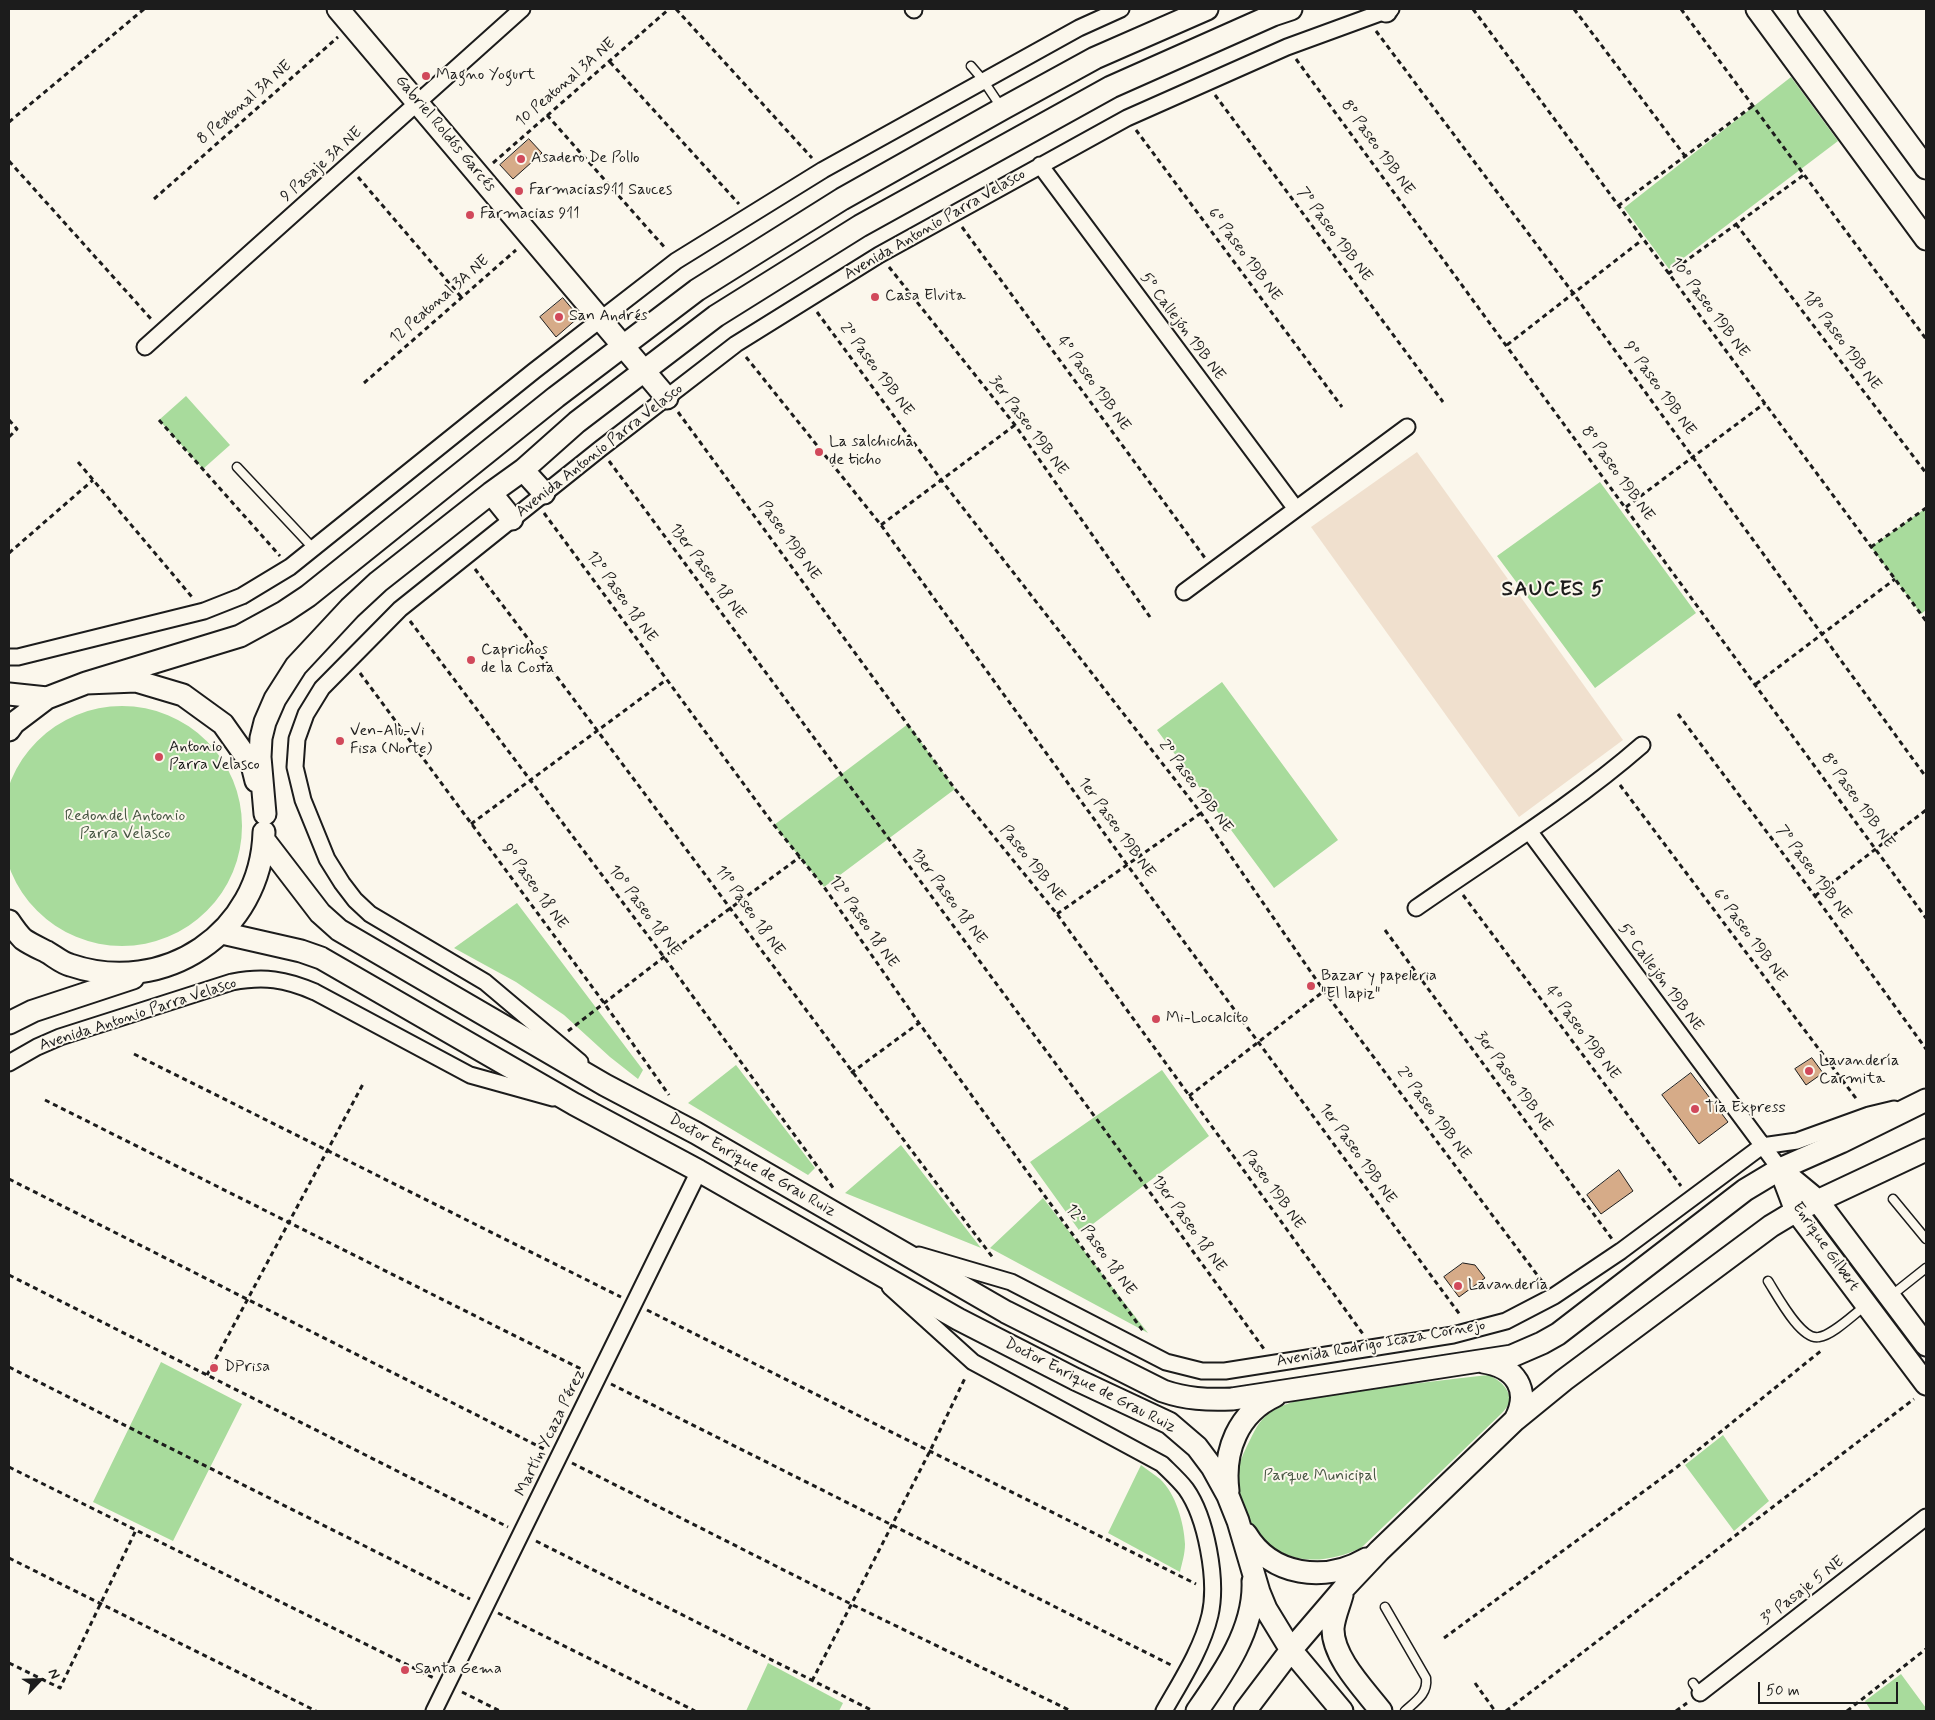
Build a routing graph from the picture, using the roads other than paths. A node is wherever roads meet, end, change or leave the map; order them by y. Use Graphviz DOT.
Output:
graph roads {
  1 [pos="338,9"];
  2 [pos="522,9"];
  3 [pos="1121,9"];
  4 [pos="1207,9"];
  5 [pos="1291,9"];
  6 [pos="1387,9"];
  7 [pos="1757,9"];
  8 [pos="1809,9"];
  9 [pos="971,66"];
  10 [pos="983,80"];
  11 [pos="418,102"];
  12 [pos="1002,109"];
  13 [pos="1040,165"];
  14 [pos="1926,168"];
  15 [pos="1926,239"];
  16 [pos="602,318"];
  17 [pos="624,345"];
  18 [pos="145,347"];
  19 [pos="645,370"];
  20 [pos="667,398"];
  21 [pos="1408,427"];
  22 [pos="237,467"];
  23 [pos="523,470"];
  24 [pos="491,493"];
  25 [pos="540,497"];
  26 [pos="1296,510"];
  27 [pos="512,519"];
  28 [pos="312,548"];
  29 [pos="1184,592"];
  30 [pos="9,657"];
  31 [pos="86,683"];
  32 [pos="9,694"];
  33 [pos="47,698"];
  34 [pos="9,730"];
  35 [pos="1642,745"];
  36 [pos="265,814"];
  37 [pos="1529,831"];
  38 [pos="264,840"];
  39 [pos="1416,908"];
  40 [pos="9,921"];
  41 [pos="222,933"];
  42 [pos="164,968"];
  43 [pos="9,1023"];
  44 [pos="9,1063"];
  45 [pos="606,1085"];
  46 [pos="1923,1102"];
  47 [pos="574,1104"];
  48 [pos="1762,1146"];
  49 [pos="1926,1150"];
  50 [pos="1780,1169"];
  51 [pos="699,1171"];
  52 [pos="1893,1199"];
  53 [pos="1817,1200"];
  54 [pos="1796,1211"];
  55 [pos="1926,1239"];
  56 [pos="896,1248"];
  57 [pos="1926,1268"];
  58 [pos="870,1270"];
  59 [pos="1768,1281"];
  60 [pos="1890,1297"];
  61 [pos="1866,1305"];
  62 [pos="1926,1345"];
  63 [pos="1479,1361"];
  64 [pos="1922,1390"];
  65 [pos="1287,1391"];
  66 [pos="1515,1420"];
  67 [pos="1228,1496"];
  68 [pos="1926,1517"];
  69 [pos="1238,1521"];
  70 [pos="1379,1551"];
  71 [pos="1249,1558"];
  72 [pos="1344,1587"];
  73 [pos="1385,1608"];
  74 [pos="1291,1650"];
  75 [pos="1697,1688"];
  76 [pos="434,1711"];
  77 [pos="1164,1711"];
  78 [pos="1197,1711"];
  79 [pos="1244,1711"];
  80 [pos="1342,1711"];
  81 [pos="1381,1711"];
  82 [pos="1405,1711"];
  1 -- 11 [label="street, Gabriel Roldós Garcés"];
  2 -- 11 [label="street, 9 Pasaje 3A NE"];
  3 -- 10 [label="street"];
  4 -- 12 [label="street"];
  5 -- 19 [label="street, Avenida Antonio Parra Velasco"];
  6 -- 13 [label="street, Avenida Antonio Parra Velasco"];
  7 -- 15 [label="street"];
  8 -- 14 [label="street"];
  9 -- 10 [label="lane"];
  10 -- 12 [label="lane"];
  10 -- 16 [label="street"];
  11 -- 16 [label="street, Gabriel Roldós Garcés"];
  11 -- 18 [label="street, 9 Pasaje 3A NE"];
  12 -- 17 [label="street"];
  13 -- 20 [label="street, Avenida Antonio Parra Velasco"];
  13 -- 26 [label="street, 5º Callejón 19B NE"];
  16 -- 17 [label="street, Gabriel Roldós Garcés"];
  16 -- 28 [label="street"];
  17 -- 19 [label="street, Gabriel Roldós Garcés"];
  17 -- 31 [label="street"];
  19 -- 20 [label="street, Gabriel Roldós Garcés"];
  19 -- 23 [label="street, Avenida Antonio Parra Velasco"];
  20 -- 25 [label="street, Avenida Antonio Parra Velasco"];
  21 -- 26 [label="street"];
  22 -- 28 [label="lane"];
  23 -- 24 [label="street, Avenida Antonio Parra Velasco"];
  23 -- 25 [label="street"];
  24 -- 27 [label="street"];
  24 -- 36 [label="street, Avenida Antonio Parra Velasco"];
  25 -- 27 [label="street, Avenida Antonio Parra Velasco"];
  26 -- 29 [label="street"];
  27 -- 45 [label="street, Avenida Antonio Parra Velasco"];
  28 -- 30 [label="street"];
  31 -- 33 [label="street"];
  31 -- 36 [label="street"];
  32 -- 33 [label="street"];
  33 -- 34 [label="street"];
  35 -- 37 [label="street"];
  36 -- 38 [label="street"];
  37 -- 39 [label="street"];
  37 -- 48 [label="street, 5º Callejón 19B NE"];
  38 -- 41 [label="street"];
  38 -- 45 [label="street, Doctor Enrique de Grau Ruiz"];
  40 -- 42 [label="street"];
  41 -- 42 [label="street"];
  41 -- 47 [label="street, Doctor Enrique de Grau Ruiz"];
  42 -- 43 [label="street"];
  44 -- 47 [label="street, Avenida Antonio Parra Velasco"];
  45 -- 56 [label="street, Doctor Enrique de Grau Ruiz"];
  46 -- 48 [label="street, Avenida Rodrigo Icaza Cornejo"];
  46 -- 50 [label="street, Avenida Rodrigo Icaza Cornejo"];
  47 -- 51 [label="street, Doctor Enrique de Grau Ruiz"];
  48 -- 50 [label="street, 5º Callejón 19B NE"];
  48 -- 56 [label="street, Avenida Rodrigo Icaza Cornejo"];
  49 -- 53 [label="street"];
  50 -- 53 [label="street, Enrique Gilbert"];
  50 -- 54 [label="street, Enrique Gilbert"];
  50 -- 63 [label="street, Avenida Rodrigo Icaza Cornejo"];
  51 -- 58 [label="street, Doctor Enrique de Grau Ruiz"];
  51 -- 76 [label="street, Martín Ycaza Pérez"];
  52 -- 55 [label="lane"];
  53 -- 54 [label="street"];
  53 -- 60 [label="street, Enrique Gilbert"];
  54 -- 61 [label="street, Enrique Gilbert"];
  54 -- 66 [label="street"];
  56 -- 65 [label="street, Doctor Enrique de Grau Ruiz"];
  57 -- 60 [label="lane"];
  58 -- 67 [label="street, Doctor Enrique de Grau Ruiz"];
  58 -- 77 [label="street, Doctor Enrique de Grau Ruiz"];
  59 -- 61 [label="lane"];
  60 -- 62 [label="street, Enrique Gilbert"];
  61 -- 64 [label="street, Enrique Gilbert"];
  63 -- 65 [label="street, Avenida Rodrigo Icaza Cornejo"];
  63 -- 66 [label="street"];
  65 -- 67 [label="street"];
  66 -- 70 [label="street"];
  67 -- 69 [label="street, Doctor Enrique de Grau Ruiz"];
  68 -- 75 [label="street, 3º Pasaje 5 NE"];
  69 -- 70 [label="street"];
  69 -- 71 [label="street, Doctor Enrique de Grau Ruiz"];
  70 -- 72 [label="street"];
  71 -- 74 [label="street, Doctor Enrique de Grau Ruiz"];
  71 -- 78 [label="street"];
  72 -- 74 [label="street"];
  72 -- 81 [label="street"];
  73 -- 82 [label="lane"];
  74 -- 79 [label="street"];
  74 -- 80 [label="street, Doctor Enrique de Grau Ruiz"];
}
